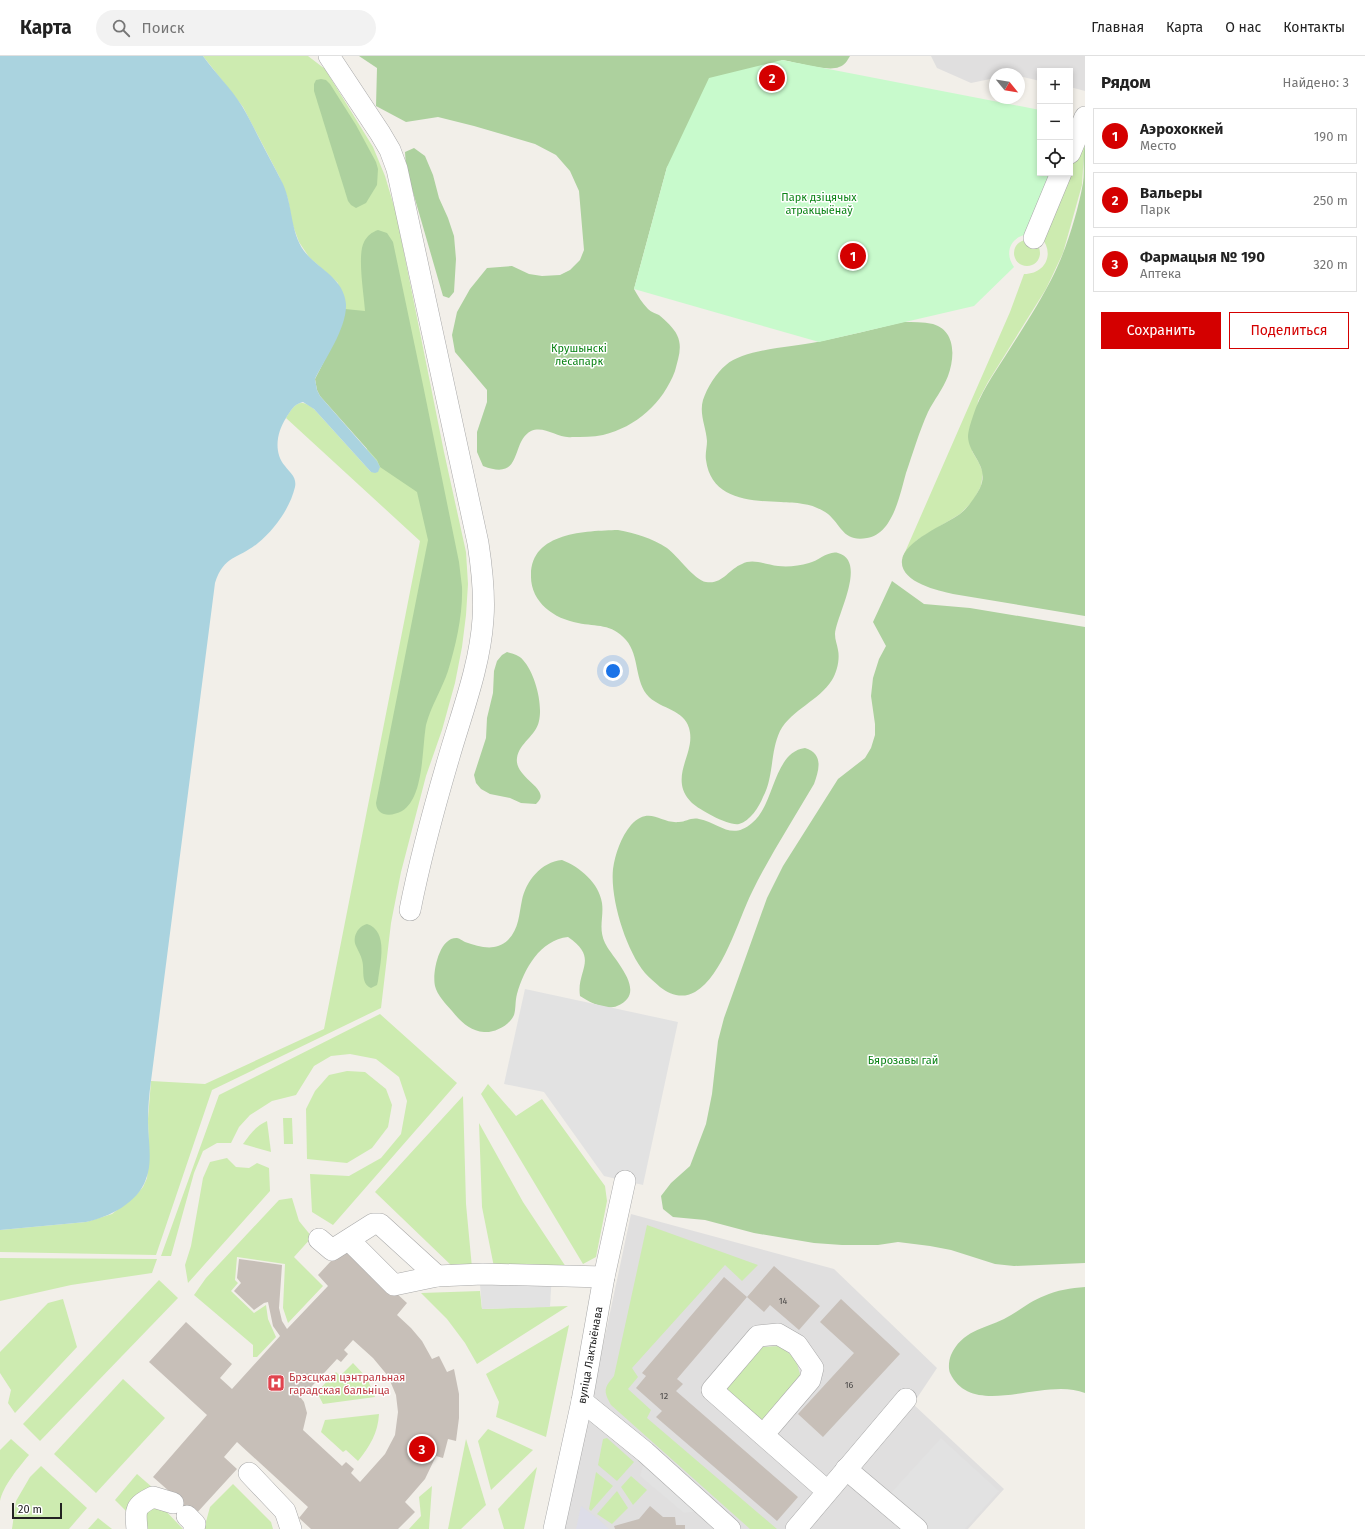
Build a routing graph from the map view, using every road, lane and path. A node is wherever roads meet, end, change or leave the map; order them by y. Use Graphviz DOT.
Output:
graph roads {
  1 [pos="329,56"];
  2 [pos="1085,117"];
  3 [pos="1073,145"];
  4 [pos="1061,176"];
  5 [pos="1034,238"];
  6 [pos="410,910"];
  7 [pos="625,1181"];
  8 [pos="319,1239"];
  9 [pos="349,1240"];
  10 [pos="438,1276"];
  11 [pos="604,1277"];
  12 [pos="906,1398"];
  13 [pos="582,1401"];
  14 [pos="763,1435"];
  15 [pos="846,1469"];
  16 [pos="248,1473"];
  17 [pos="827,1491"];
  18 [pos="185,1516"];
  19 [pos="137,1529"];
  20 [pos="291,1529"];
  21 [pos="554,1529"];
  22 [pos="730,1529"];
  23 [pos="796,1529"];
  24 [pos="917,1529"];
  1 -- 6 [label="street"];
  2 -- 3 [label="street"];
  4 -- 5 [label="street"];
  7 -- 11 [label="street, вуліца Лактыёнава"];
  8 -- 9 [label="street"];
  9 -- 10 [label="street"];
  9 -- 10 [label="street"];
  10 -- 11 [label="street"];
  11 -- 13 [label="street, вуліца Лактыёнава"];
  12 -- 15 [label="street"];
  13 -- 21 [label="street, вуліца Лактыёнава"];
  13 -- 22 [label="street"];
  14 -- 14 [label="street"];
  14 -- 17 [label="street"];
  15 -- 17 [label="street"];
  15 -- 24 [label="street"];
  16 -- 20 [label="street"];
  17 -- 23 [label="street"];
  18 -- 19 [label="street"];
}
